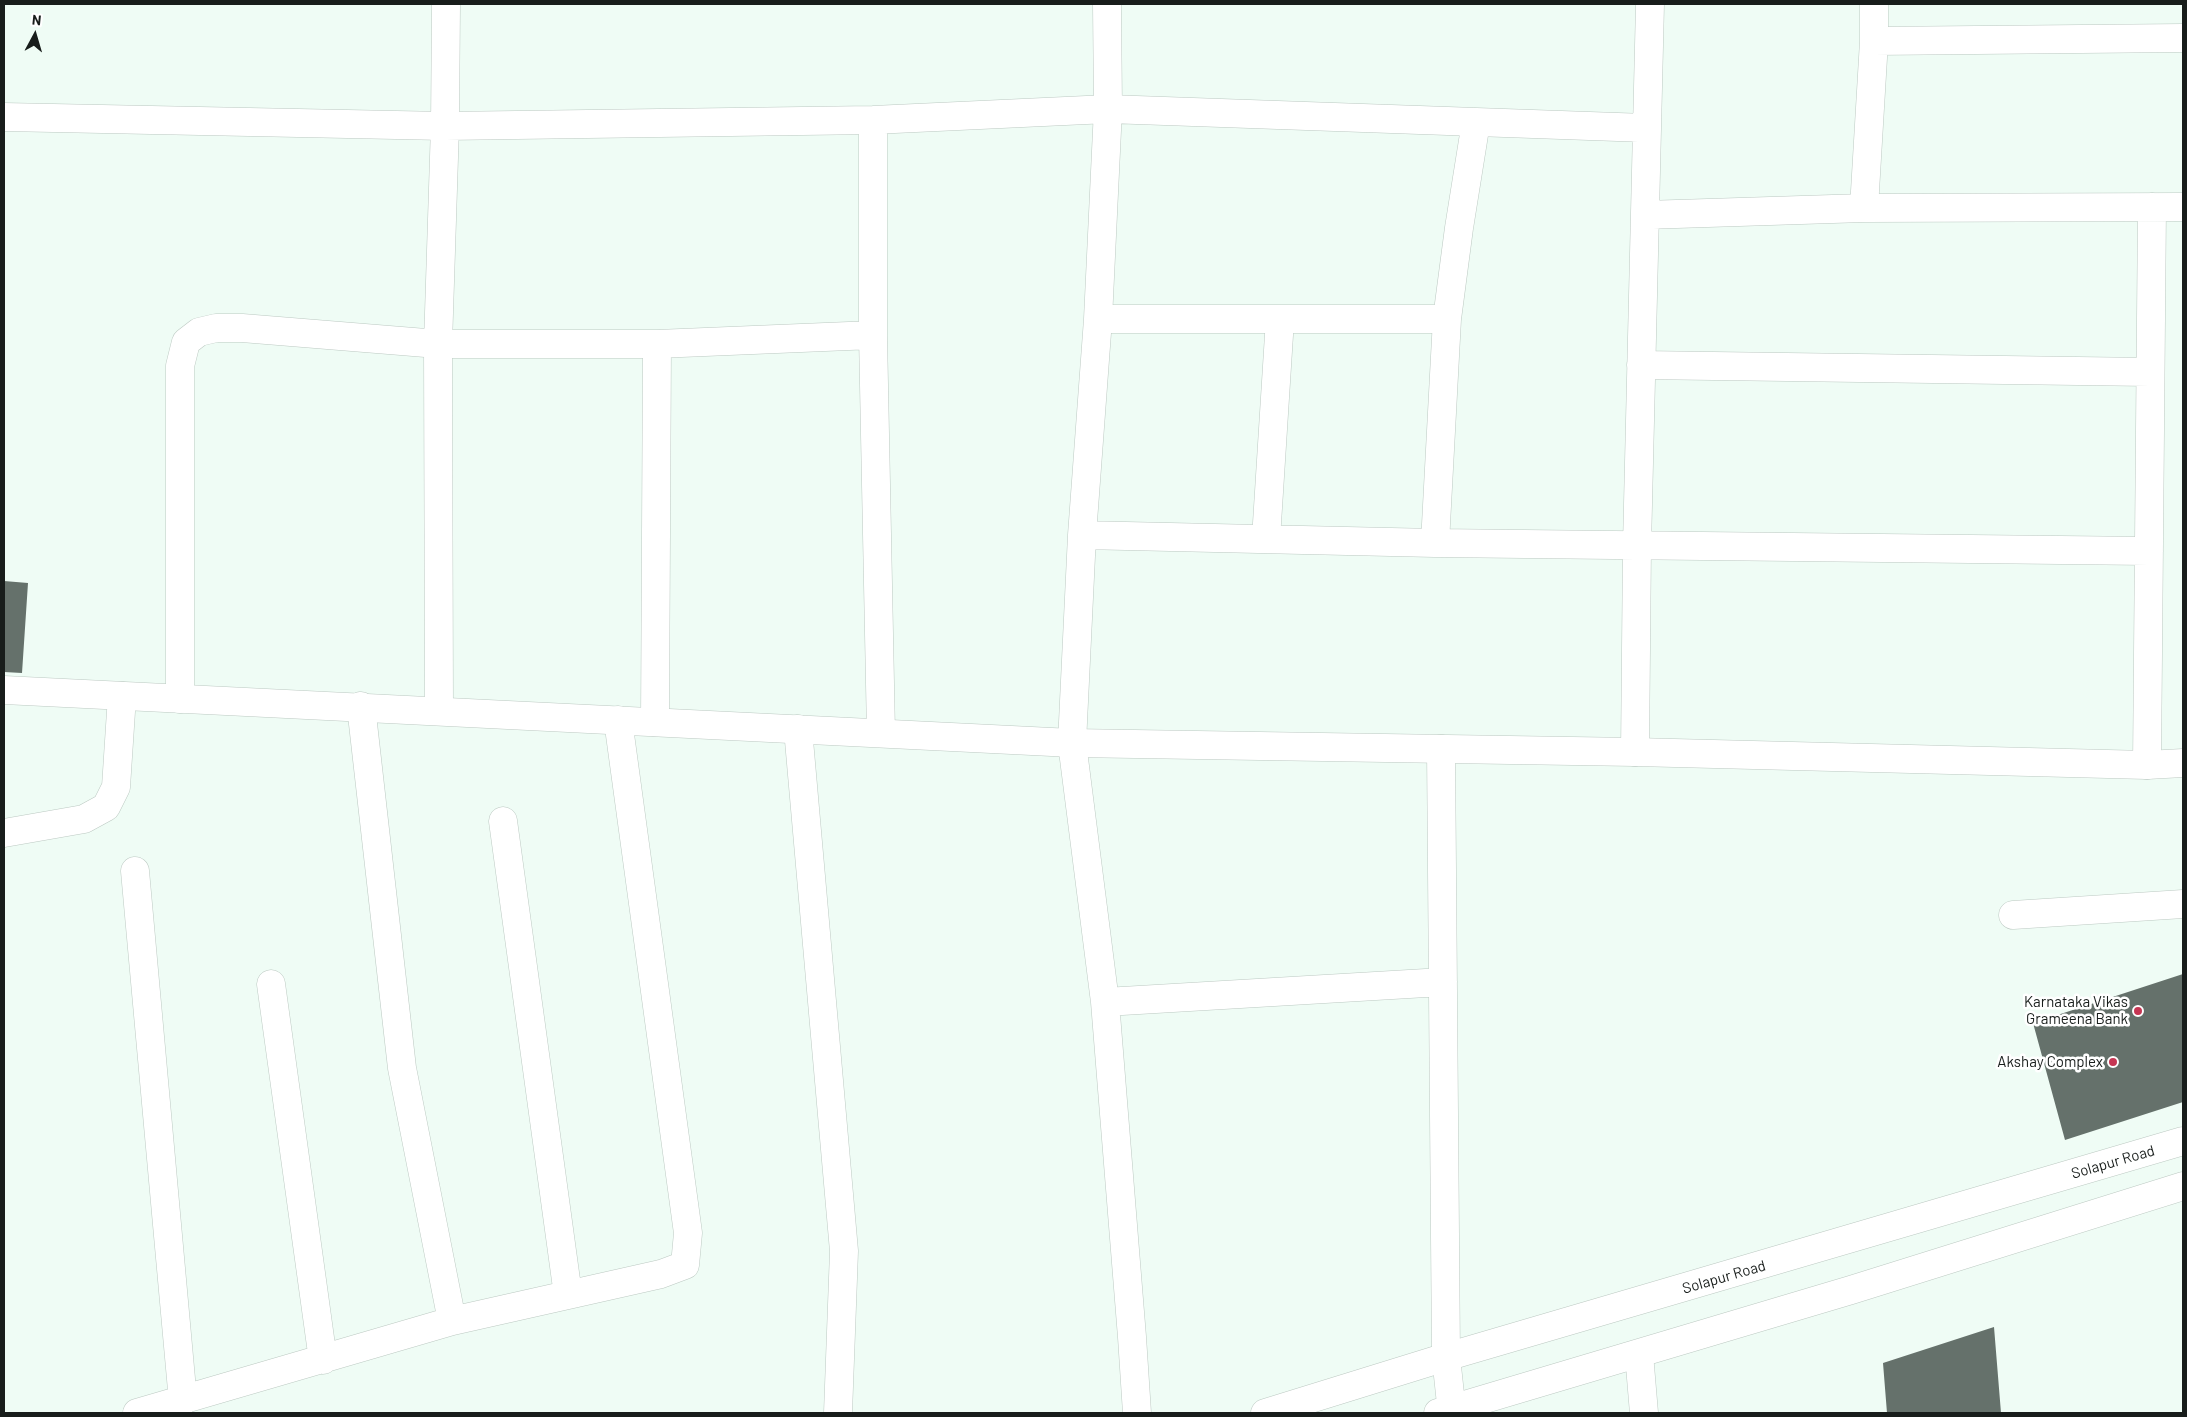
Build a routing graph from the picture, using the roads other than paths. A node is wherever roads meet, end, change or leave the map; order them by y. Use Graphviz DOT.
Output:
graph roads {
  1 [pos="446,4"];
  2 [pos="1107,4"];
  3 [pos="1650,4"];
  4 [pos="1874,4"];
  5 [pos="2183,38"];
  6 [pos="1874,42"];
  7 [pos="1108,109"];
  8 [pos="4,116"];
  9 [pos="873,120"];
  10 [pos="1476,122"];
  11 [pos="445,126"];
  12 [pos="1646,128"];
  13 [pos="2152,207"];
  14 [pos="2183,207"];
  15 [pos="1864,208"];
  16 [pos="1646,215"];
  17 [pos="1098,319"];
  18 [pos="1280,319"];
  19 [pos="1447,319"];
  20 [pos="873,335"];
  21 [pos="438,344"];
  22 [pos="656,344"];
  23 [pos="1641,365"];
  24 [pos="2150,372"];
  25 [pos="1082,534"];
  26 [pos="1266,539"];
  27 [pos="1435,543"];
  28 [pos="1637,546"];
  29 [pos="2149,551"];
  30 [pos="4,690"];
  31 [pos="122,696"];
  32 [pos="180,699"];
  33 [pos="360,706"];
  34 [pos="439,711"];
  35 [pos="618,720"];
  36 [pos="655,722"];
  37 [pos="798,729"];
  38 [pos="881,733"];
  39 [pos="1072,743"];
  40 [pos="1441,748"];
  41 [pos="1635,752"];
  42 [pos="2183,764"];
  43 [pos="2147,765"];
  44 [pos="503,821"];
  45 [pos="4,833"];
  46 [pos="136,871"];
  47 [pos="2183,904"];
  48 [pos="2013,914"];
  49 [pos="1443,982"];
  50 [pos="271,984"];
  51 [pos="1104,1002"];
  52 [pos="2183,1142"];
  53 [pos="2183,1186"];
  54 [pos="568,1295"];
  55 [pos="452,1321"];
  56 [pos="1639,1354"];
  57 [pos="1446,1357"];
  58 [pos="323,1360"];
  59 [pos="183,1401"];
  60 [pos="1448,1412"];
  61 [pos="137,1413"];
  62 [pos="838,1413"];
  63 [pos="1137,1413"];
  64 [pos="1265,1413"];
  65 [pos="1644,1413"];
  1 -- 11 [label="street"];
  2 -- 7 [label="street"];
  3 -- 12 [label="street"];
  4 -- 6 [label="street"];
  5 -- 6 [label="street"];
  6 -- 15 [label="street"];
  7 -- 9 [label="street"];
  7 -- 10 [label="street"];
  7 -- 17 [label="street"];
  8 -- 11 [label="street"];
  9 -- 11 [label="street"];
  9 -- 20 [label="street"];
  10 -- 12 [label="street"];
  10 -- 19 [label="street"];
  11 -- 21 [label="street"];
  12 -- 16 [label="street"];
  13 -- 14 [label="street"];
  13 -- 15 [label="street"];
  13 -- 24 [label="street"];
  15 -- 16 [label="street"];
  16 -- 23 [label="street"];
  17 -- 18 [label="street"];
  17 -- 25 [label="street"];
  18 -- 19 [label="street"];
  18 -- 26 [label="street"];
  19 -- 27 [label="street"];
  20 -- 22 [label="street"];
  20 -- 38 [label="street"];
  21 -- 22 [label="street"];
  21 -- 32 [label="street"];
  21 -- 34 [label="street"];
  22 -- 36 [label="street"];
  23 -- 24 [label="street"];
  23 -- 28 [label="street"];
  24 -- 29 [label="street"];
  25 -- 26 [label="street"];
  25 -- 39 [label="street"];
  26 -- 27 [label="street"];
  27 -- 28 [label="street"];
  28 -- 29 [label="street"];
  28 -- 41 [label="street"];
  29 -- 43 [label="street"];
  30 -- 31 [label="street"];
  31 -- 32 [label="street"];
  31 -- 45 [label="street"];
  32 -- 33 [label="street"];
  33 -- 34 [label="street"];
  33 -- 55 [label="street"];
  34 -- 35 [label="street"];
  35 -- 36 [label="street"];
  35 -- 54 [label="street"];
  36 -- 37 [label="street"];
  37 -- 38 [label="street"];
  37 -- 62 [label="street"];
  38 -- 39 [label="street"];
  39 -- 40 [label="street"];
  39 -- 51 [label="street"];
  40 -- 41 [label="street"];
  40 -- 49 [label="street"];
  41 -- 43 [label="street"];
  42 -- 43 [label="street"];
  44 -- 54 [label="street"];
  46 -- 59 [label="street"];
  47 -- 48 [label="street"];
  49 -- 51 [label="street"];
  49 -- 57 [label="street"];
  50 -- 58 [label="street"];
  51 -- 63 [label="street"];
  52 -- 57 [label="street, Solapur Road"];
  53 -- 56 [label="street"];
  54 -- 55 [label="street"];
  55 -- 58 [label="street"];
  56 -- 60 [label="street"];
  56 -- 65 [label="street"];
  57 -- 60 [label="street"];
  57 -- 64 [label="street, Solapur Road"];
  58 -- 59 [label="street"];
  59 -- 61 [label="street"];
}
